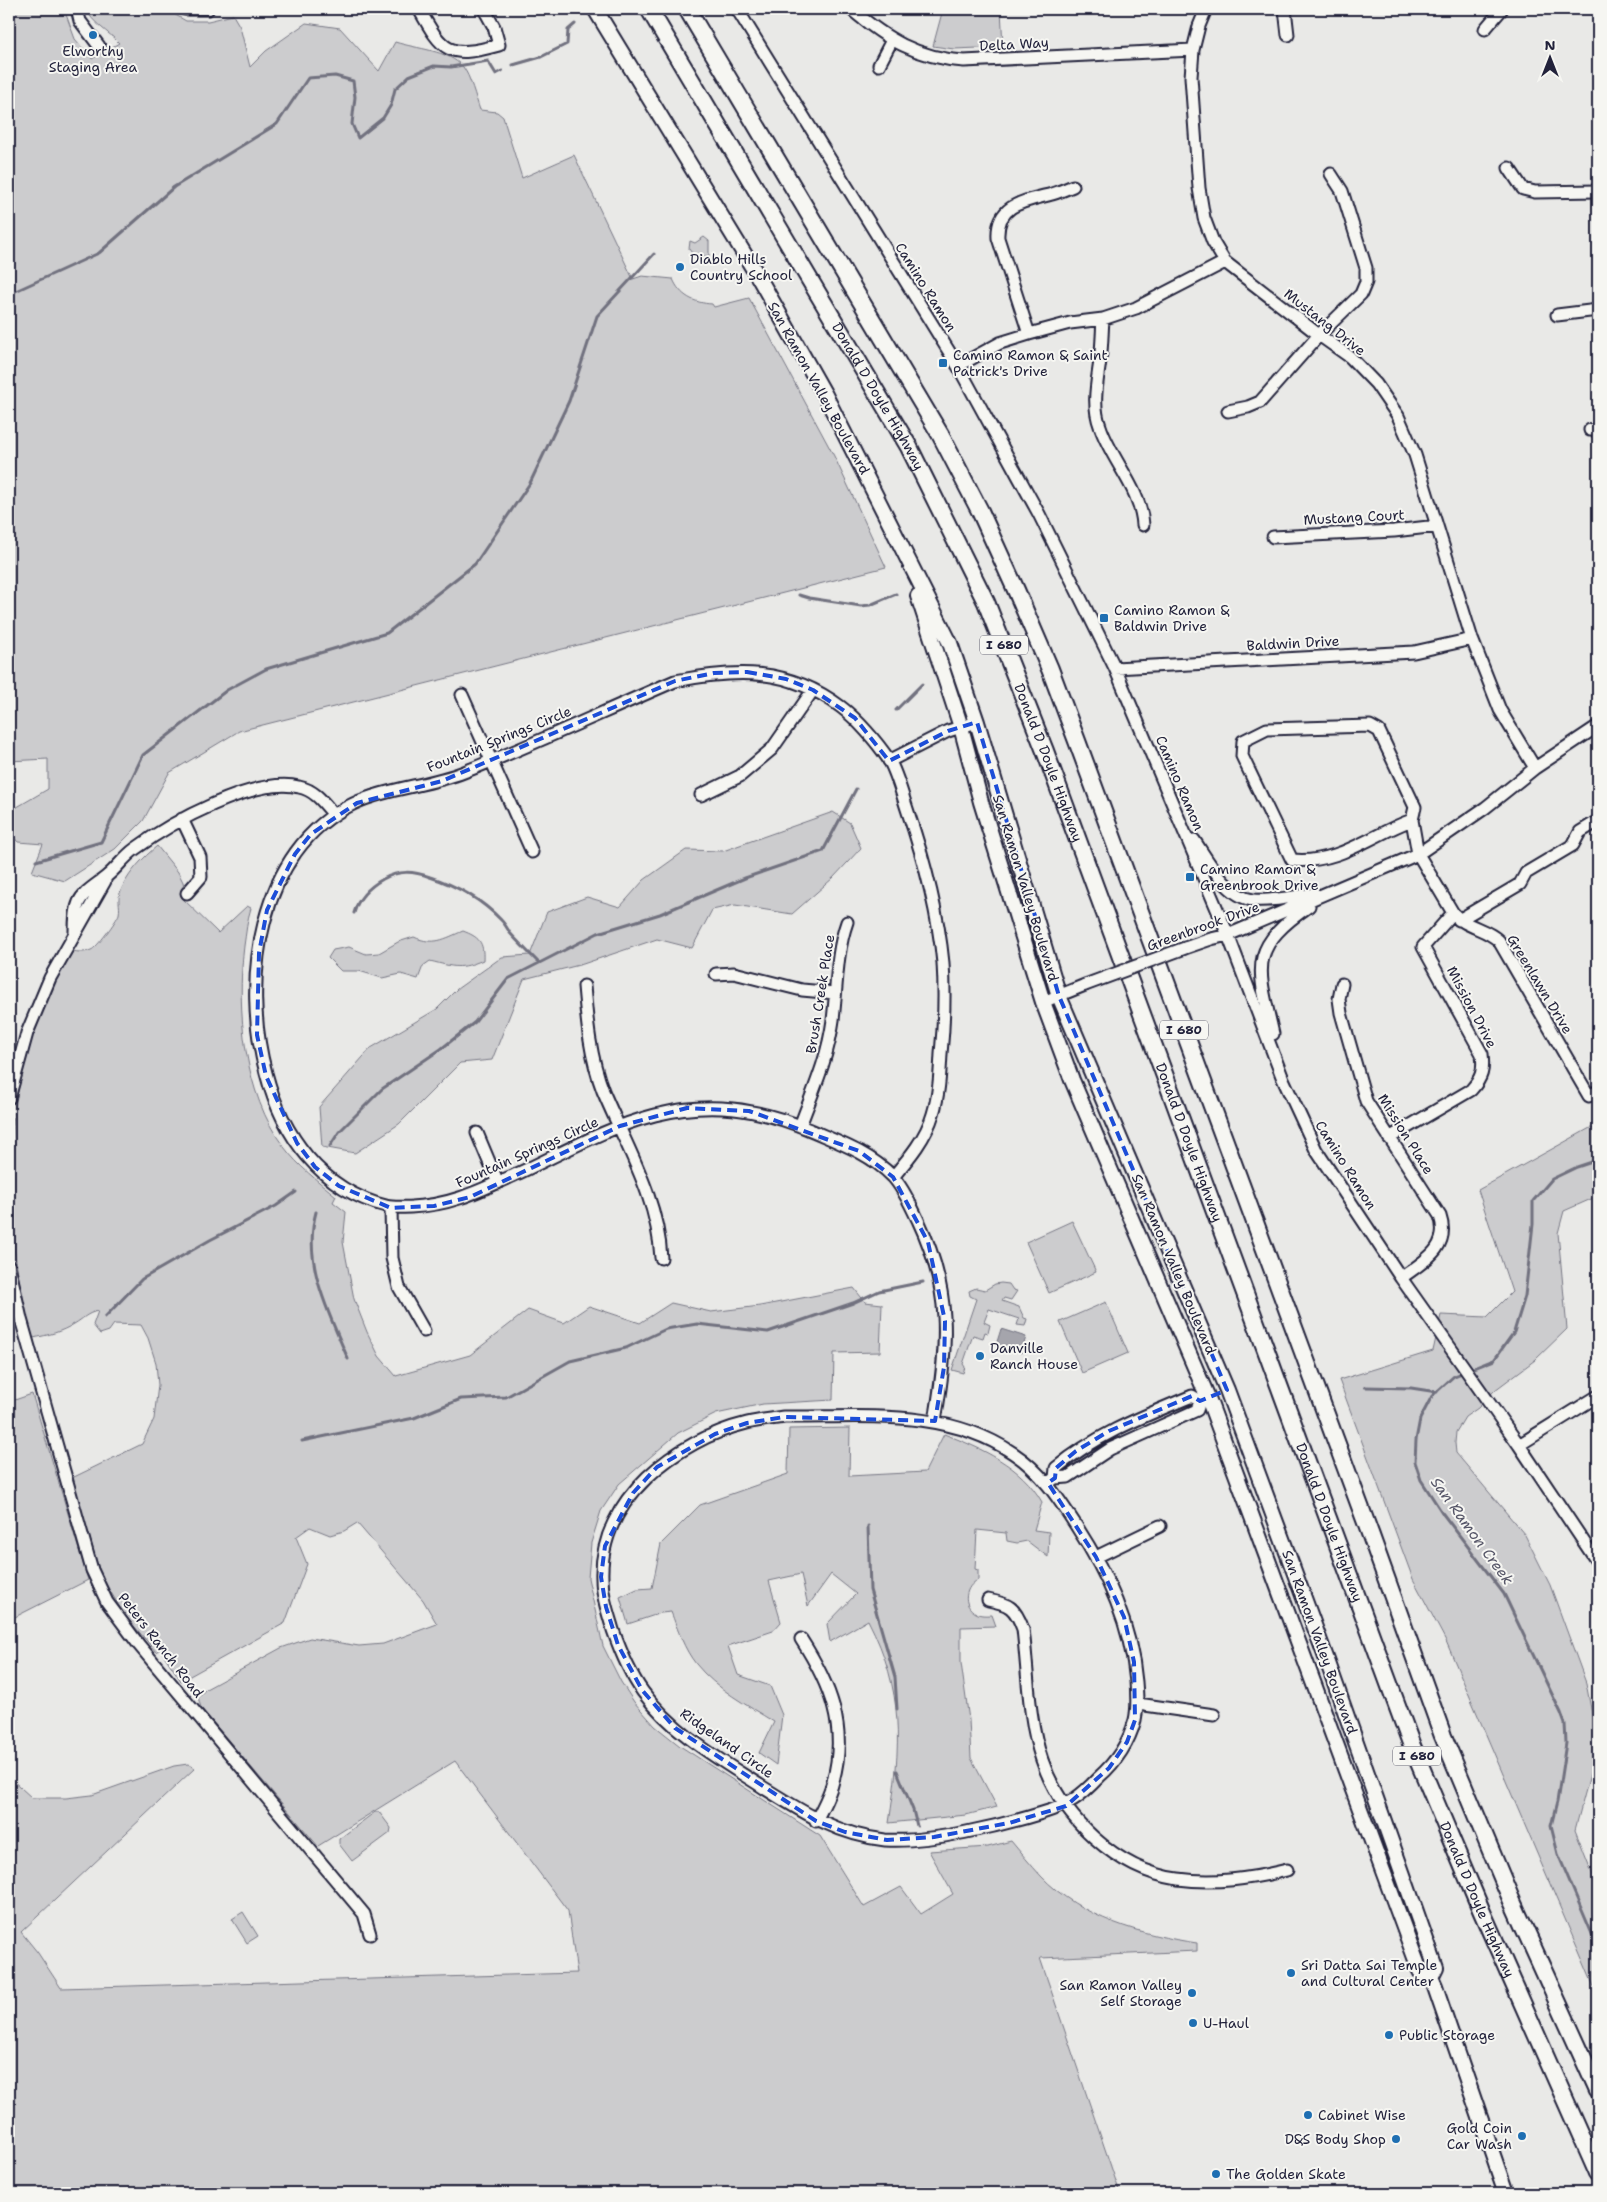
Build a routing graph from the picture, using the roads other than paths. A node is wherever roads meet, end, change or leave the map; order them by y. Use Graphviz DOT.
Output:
graph roads {
  1 [pos="77,9"];
  2 [pos="185,9"];
  3 [pos="208,9"];
  4 [pos="419,9"];
  5 [pos="484,9"];
  6 [pos="595,9"];
  7 [pos="600,9"];
  8 [pos="649,9"];
  9 [pos="688,9"];
  10 [pos="738,9"];
  11 [pos="851,9"];
  12 [pos="1206,9"];
  13 [pos="1285,9"];
  14 [pos="1502,9"];
  15 [pos="1485,29"];
  16 [pos="1288,36"];
  17 [pos="892,40"];
  18 [pos="99,46"];
  19 [pos="619,46"];
  20 [pos="1193,50"];
  21 [pos="879,65"];
  22 [pos="1509,168"];
  23 [pos="1331,174"];
  24 [pos="1073,186"];
  25 [pos="1598,191"];
  26 [pos="1225,262"];
  27 [pos="1598,310"];
  28 [pos="1557,315"];
  29 [pos="1103,319"];
  30 [pos="1029,334"];
  31 [pos="1319,335"];
  32 [pos="958,366"];
  33 [pos="1228,411"];
  34 [pos="1143,525"];
  35 [pos="1437,526"];
  36 [pos="1273,537"];
  37 [pos="904,554"];
  38 [pos="1472,639"];
  39 [pos="1115,668"];
  40 [pos="814,690"];
  41 [pos="462,695"];
  42 [pos="977,722"];
  43 [pos="1598,726"];
  44 [pos="961,727"];
  45 [pos="492,761"];
  46 [pos="889,761"];
  47 [pos="1535,768"];
  48 [pos="701,795"];
  49 [pos="334,815"];
  50 [pos="182,819"];
  51 [pos="1412,820"];
  52 [pos="1598,821"];
  53 [pos="1182,824"];
  54 [pos="532,852"];
  55 [pos="1418,854"];
  56 [pos="1329,892"];
  57 [pos="187,893"];
  58 [pos="1456,917"];
  59 [pos="847,922"];
  60 [pos="1228,935"];
  61 [pos="716,974"];
  62 [pos="1342,984"];
  63 [pos="584,986"];
  64 [pos="835,993"];
  65 [pos="1059,996"];
  66 [pos="1043,1002"];
  67 [pos="1283,1079"];
  68 [pos="1594,1094"];
  69 [pos="9,1098"];
  70 [pos="620,1126"];
  71 [pos="800,1126"];
  72 [pos="476,1133"];
  73 [pos="1390,1138"];
  74 [pos="894,1178"];
  75 [pos="498,1183"];
  76 [pos="391,1208"];
  77 [pos="661,1258"];
  78 [pos="9,1266"];
  79 [pos="1401,1278"];
  80 [pos="424,1331"];
  81 [pos="1226,1390"];
  82 [pos="1598,1398"];
  83 [pos="1204,1399"];
  84 [pos="934,1421"];
  85 [pos="1519,1445"];
  86 [pos="1052,1481"];
  87 [pos="1160,1526"];
  88 [pos="1096,1556"];
  89 [pos="1598,1562"];
  90 [pos="988,1600"];
  91 [pos="801,1639"];
  92 [pos="1138,1704"];
  93 [pos="1214,1715"];
  94 [pos="1066,1806"];
  95 [pos="816,1821"];
  96 [pos="1287,1870"];
  97 [pos="370,1934"];
  98 [pos="1432,1978"];
  99 [pos="1598,2091"];
  100 [pos="1598,2174"];
  101 [pos="1506,2193"];
  1 -- 18 [label="street"];
  2 -- 3 [label="street"];
  4 -- 5 [label="street"];
  6 -- 19 [label="main road, San Ramon Valley Boulevard"];
  7 -- 19 [label="main road, San Ramon Valley Boulevard"];
  8 -- 100 [label="highway, Donald D Doyle Highway / I 680"];
  9 -- 99 [label="highway, I 680"];
  10 -- 32 [label="street, Camino Ramon"];
  11 -- 17 [label="street, Delta Way"];
  12 -- 20 [label="street, Mustang Drive"];
  13 -- 16 [label="street"];
  14 -- 15 [label="street"];
  17 -- 20 [label="street, Delta Way"];
  17 -- 21 [label="street"];
  19 -- 37 [label="main road, San Ramon Valley Boulevard"];
  20 -- 26 [label="street, Mustang Drive"];
  22 -- 25 [label="street"];
  23 -- 31 [label="street"];
  24 -- 30 [label="street"];
  26 -- 29 [label="street"];
  26 -- 31 [label="street, Mustang Drive"];
  27 -- 28 [label="street"];
  29 -- 30 [label="street"];
  29 -- 34 [label="street"];
  30 -- 32 [label="street"];
  31 -- 33 [label="street"];
  31 -- 35 [label="street, Mustang Drive"];
  32 -- 39 [label="street, Camino Ramon"];
  35 -- 36 [label="street, Mustang Court"];
  35 -- 38 [label="street, Mustang Drive"];
  37 -- 42 [label="main road, San Ramon Valley Boulevard"];
  37 -- 44 [label="main road, San Ramon Valley Boulevard"];
  38 -- 39 [label="street, Baldwin Drive"];
  38 -- 47 [label="street, Mustang Drive"];
  39 -- 53 [label="street, Camino Ramon"];
  40 -- 45 [label="street, Fountain Springs Circle"];
  40 -- 46 [label="street, Fountain Springs Circle"];
  40 -- 48 [label="street"];
  41 -- 45 [label="street"];
  42 -- 44 [label="street"];
  42 -- 65 [label="main road, San Ramon Valley Boulevard"];
  43 -- 47 [label="street, Greenbrook Drive"];
  44 -- 46 [label="street"];
  44 -- 66 [label="main road, San Ramon Valley Boulevard"];
  45 -- 49 [label="street, Fountain Springs Circle"];
  45 -- 54 [label="street"];
  46 -- 74 [label="street, Fountain Springs Circle"];
  47 -- 55 [label="street, Greenbrook Drive"];
  49 -- 50 [label="street"];
  49 -- 76 [label="street, Fountain Springs Circle"];
  50 -- 57 [label="street"];
  50 -- 69 [label="street"];
  51 -- 51 [label="street"];
  51 -- 55 [label="street"];
  52 -- 58 [label="street"];
  53 -- 56 [label="street"];
  53 -- 60 [label="street, Camino Ramon"];
  55 -- 56 [label="street, Greenbrook Drive"];
  55 -- 58 [label="street"];
  56 -- 60 [label="street, Greenbrook Drive"];
  56 -- 67 [label="street"];
  58 -- 68 [label="street, Greenlawn Drive"];
  58 -- 73 [label="street, Mission Drive"];
  59 -- 64 [label="street, Brush Creek Place"];
  60 -- 65 [label="street, Greenbrook Drive, bridge"];
  60 -- 67 [label="street, Camino Ramon"];
  61 -- 64 [label="street"];
  62 -- 73 [label="street, Mission Place"];
  63 -- 70 [label="street"];
  64 -- 71 [label="street, Brush Creek Place"];
  65 -- 66 [label="street, Greenbrook Drive"];
  65 -- 81 [label="main road, San Ramon Valley Boulevard"];
  66 -- 83 [label="main road, San Ramon Valley Boulevard"];
  67 -- 79 [label="street, Camino Ramon"];
  70 -- 71 [label="street, Fountain Springs Circle"];
  70 -- 75 [label="street, Fountain Springs Circle"];
  70 -- 77 [label="street"];
  71 -- 74 [label="street, Fountain Springs Circle"];
  72 -- 75 [label="street"];
  73 -- 79 [label="street, Mission Place"];
  74 -- 84 [label="street, Fountain Springs Circle"];
  75 -- 76 [label="street, Fountain Springs Circle"];
  76 -- 80 [label="street"];
  78 -- 97 [label="street, Peters Ranch Road"];
  79 -- 85 [label="street, Camino Ramon"];
  81 -- 83 [label="street"];
  81 -- 98 [label="main road, San Ramon Valley Boulevard"];
  82 -- 85 [label="street"];
  83 -- 86 [label="street"];
  83 -- 86 [label="street"];
  83 -- 98 [label="main road, San Ramon Valley Boulevard"];
  84 -- 86 [label="street, Ridgeland Circle"];
  84 -- 95 [label="street, Ridgeland Circle"];
  85 -- 89 [label="street, Camino Ramon"];
  86 -- 88 [label="street, Ridgeland Circle"];
  87 -- 88 [label="street"];
  88 -- 92 [label="street, Ridgeland Circle"];
  90 -- 94 [label="street"];
  91 -- 95 [label="street"];
  92 -- 93 [label="street"];
  92 -- 94 [label="street, Ridgeland Circle"];
  94 -- 95 [label="street, Ridgeland Circle"];
  94 -- 96 [label="street"];
  98 -- 101 [label="main road, San Ramon Valley Boulevard"];
}
